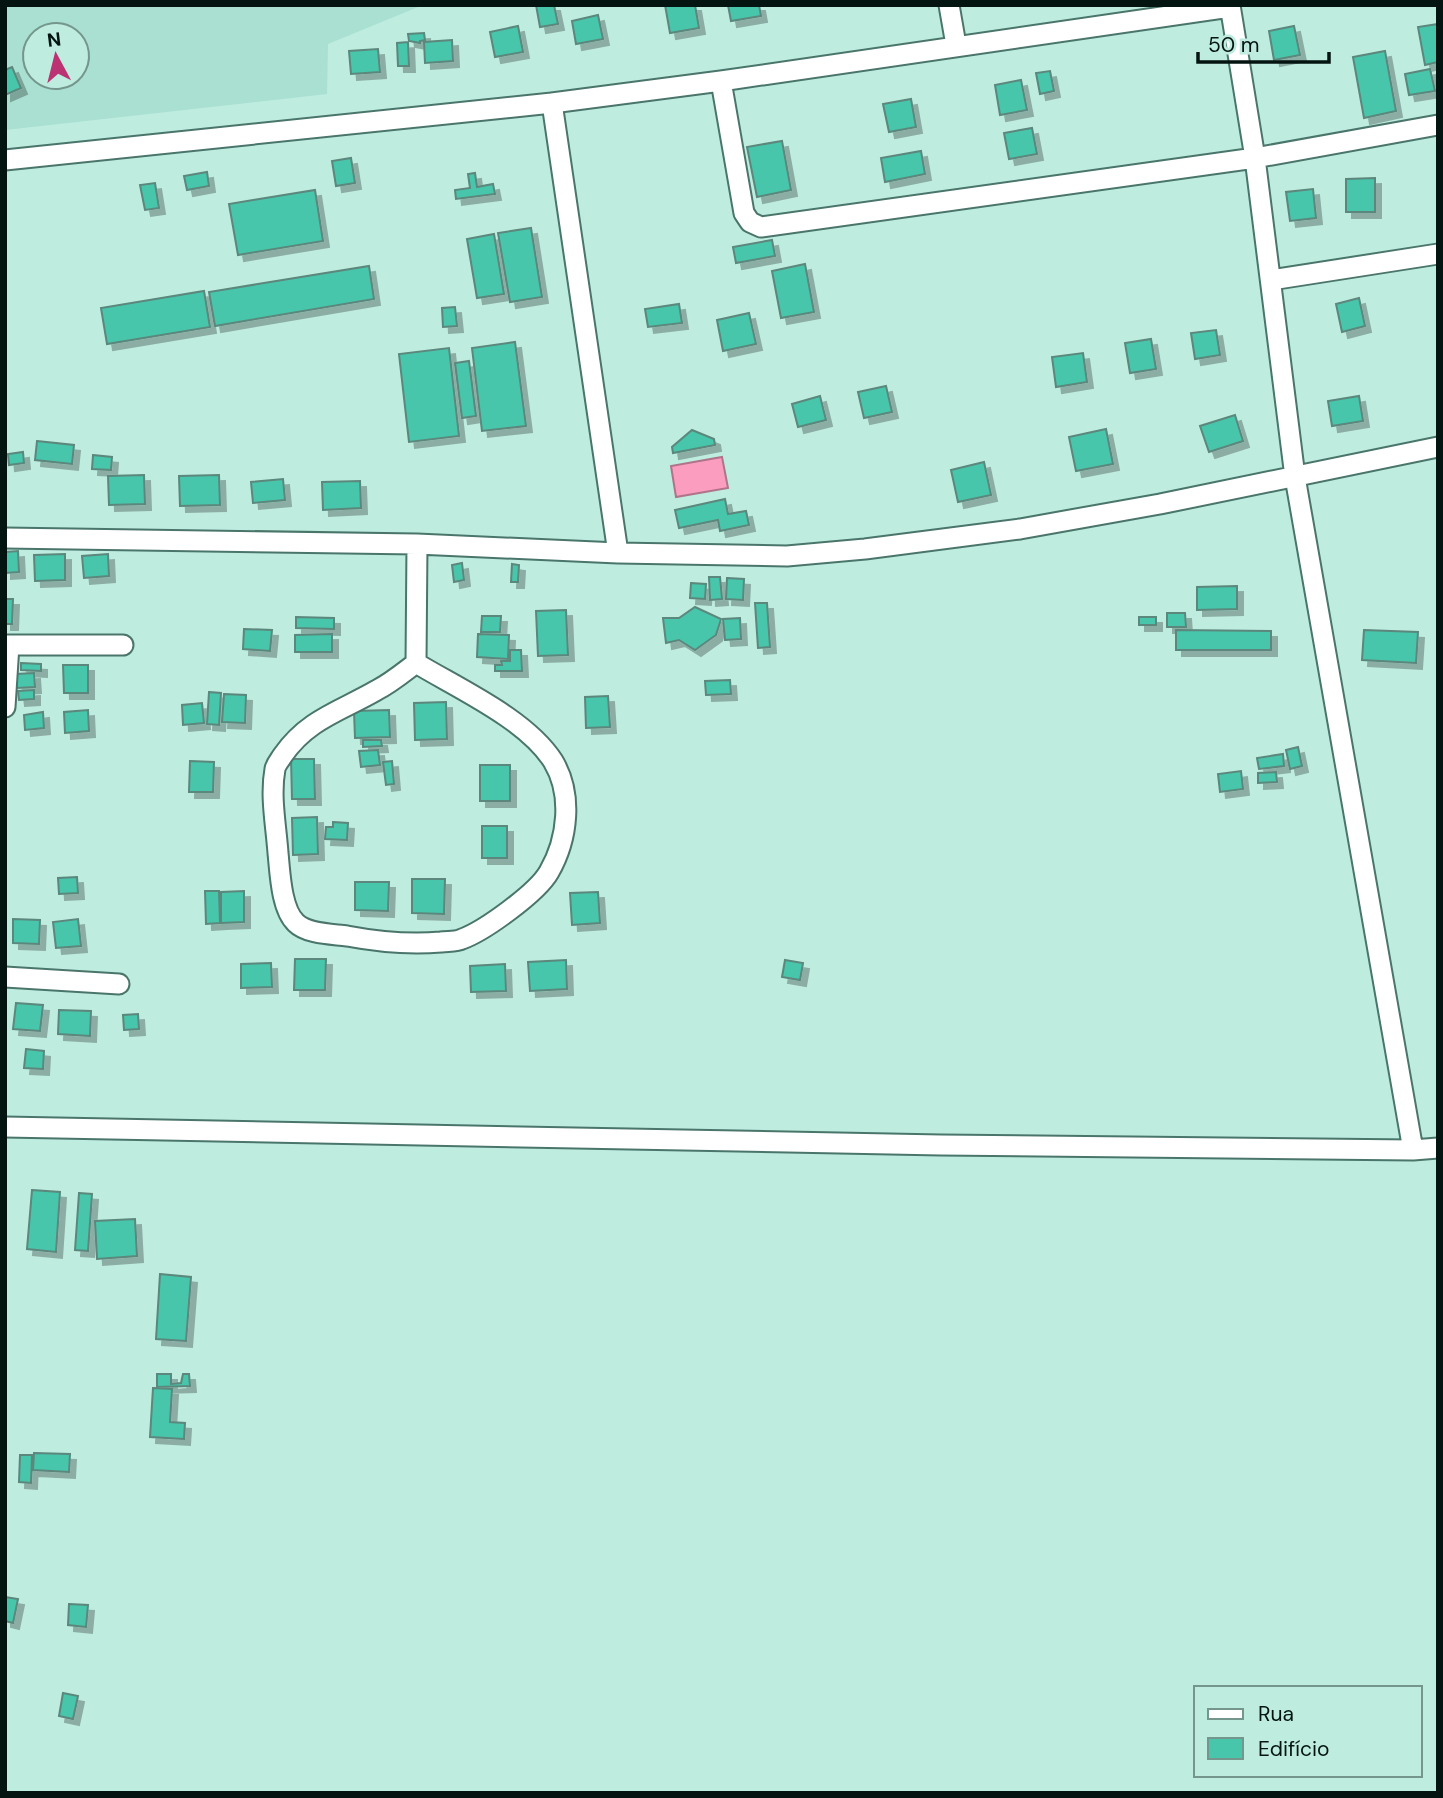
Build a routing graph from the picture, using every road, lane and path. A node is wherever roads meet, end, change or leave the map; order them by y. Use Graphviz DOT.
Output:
graph roads {
  1 [pos="948,5"];
  2 [pos="1230,6"];
  3 [pos="956,45"];
  4 [pos="721,81"];
  5 [pos="552,103"];
  6 [pos="1438,125"];
  7 [pos="1255,158"];
  8 [pos="5,160"];
  9 [pos="1438,254"];
  10 [pos="1271,279"];
  11 [pos="1438,447"];
  12 [pos="1295,477"];
  13 [pos="5,538"];
  14 [pos="417,544"];
  15 [pos="618,553"];
  16 [pos="7,645"];
  17 [pos="123,645"];
  18 [pos="416,663"];
  19 [pos="5,707"];
  20 [pos="5,977"];
  21 [pos="119,984"];
  22 [pos="5,1127"];
  23 [pos="1438,1148"];
  24 [pos="1413,1150"];
  1 -- 3 [label="street"];
  2 -- 3 [label="street"];
  2 -- 7 [label="street"];
  3 -- 4 [label="street"];
  4 -- 5 [label="street"];
  4 -- 7 [label="street"];
  5 -- 8 [label="street"];
  5 -- 15 [label="street"];
  6 -- 7 [label="street"];
  7 -- 10 [label="street"];
  9 -- 10 [label="street"];
  10 -- 12 [label="street"];
  11 -- 12 [label="street"];
  12 -- 15 [label="street"];
  12 -- 24 [label="street"];
  13 -- 14 [label="street"];
  14 -- 15 [label="street"];
  14 -- 18 [label="street"];
  16 -- 17 [label="street"];
  16 -- 19 [label="street"];
  18 -- 18 [label="street"];
  20 -- 21 [label="street"];
  22 -- 24 [label="street"];
  23 -- 24 [label="street"];
}
